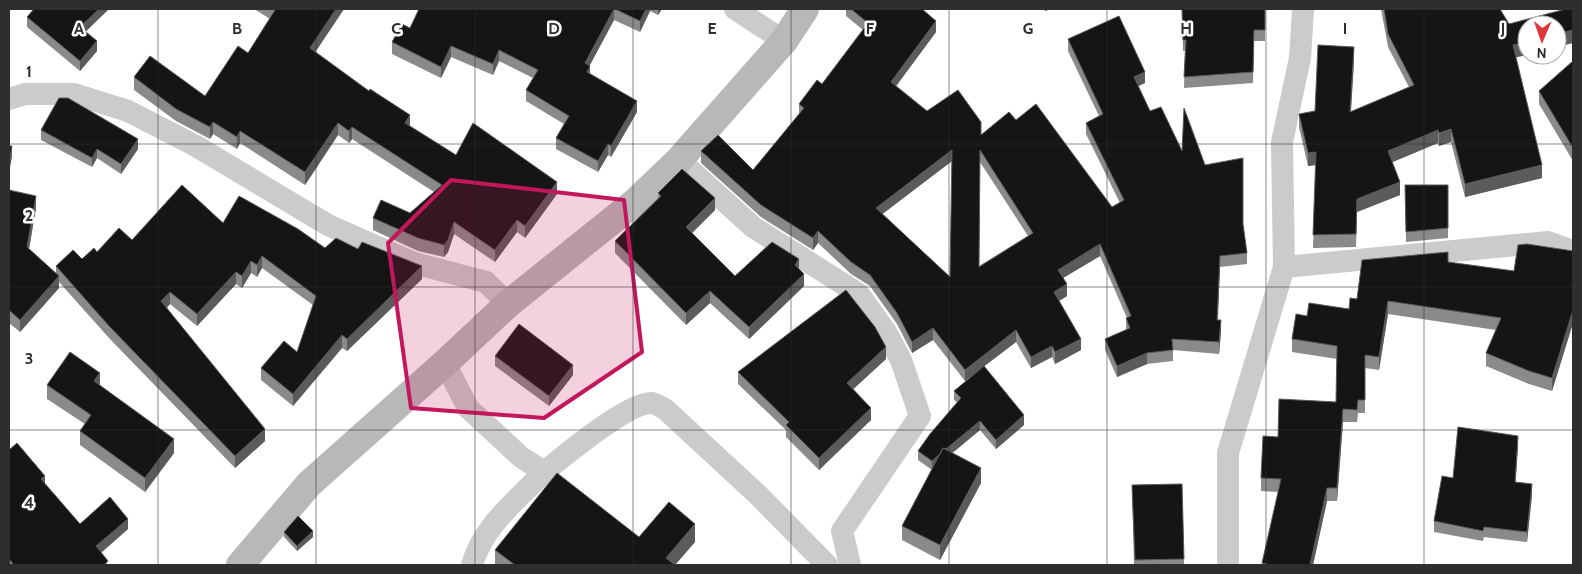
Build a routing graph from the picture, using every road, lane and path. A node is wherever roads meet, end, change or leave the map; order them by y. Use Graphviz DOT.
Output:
graph roads {
  1 [pos="735,9"];
  2 [pos="804,9"];
  3 [pos="1303,9"];
  4 [pos="784,40"];
  5 [pos="9,99"];
  6 [pos="679,160"];
  7 [pos="1573,250"];
  8 [pos="1284,267"];
  9 [pos="508,304"];
  10 [pos="445,364"];
  11 [pos="544,472"];
  12 [pos="842,531"];
  13 [pos="240,565"];
  14 [pos="472,565"];
  15 [pos="827,565"];
  16 [pos="838,565"];
  17 [pos="850,565"];
  18 [pos="1228,565"];
  1 -- 4 [label="street"];
  2 -- 4 [label="main road"];
  3 -- 8 [label="street"];
  4 -- 6 [label="main road"];
  5 -- 9 [label="street"];
  6 -- 9 [label="main road"];
  6 -- 12 [label="street"];
  7 -- 8 [label="street"];
  8 -- 18 [label="street"];
  9 -- 10 [label="main road"];
  10 -- 11 [label="street"];
  10 -- 13 [label="main road"];
  11 -- 14 [label="street"];
  11 -- 15 [label="street"];
  12 -- 16 [label="street"];
  12 -- 17 [label="street"];
}
